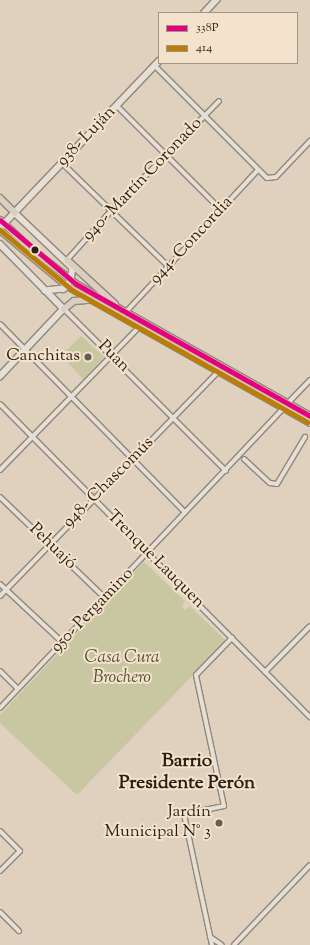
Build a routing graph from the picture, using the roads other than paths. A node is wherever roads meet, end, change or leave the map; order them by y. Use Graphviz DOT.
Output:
graph roads {
  1 [pos="216,0"];
  2 [pos="205,12"];
  3 [pos="157,63"];
  4 [pos="219,101"];
  5 [pos="117,106"];
  6 [pos="204,115"];
  7 [pos="310,141"];
  8 [pos="166,155"];
  9 [pos="62,163"];
  10 [pos="258,170"];
  11 [pos="0,198"];
  12 [pos="221,210"];
  13 [pos="111,211"];
  14 [pos="15,213"];
  15 [pos="1,226"];
  16 [pos="0,244"];
  17 [pos="68,260"];
  18 [pos="169,267"];
  19 [pos="69,284"];
  20 [pos="45,291"];
  21 [pos="102,306"];
  22 [pos="64,309"];
  23 [pos="125,313"];
  24 [pos="0,324"];
  25 [pos="139,327"];
  26 [pos="26,350"];
  27 [pos="112,356"];
  28 [pos="218,372"];
  29 [pos="0,377"];
  30 [pos="310,380"];
  31 [pos="72,397"];
  32 [pos="0,404"];
  33 [pos="286,406"];
  34 [pos="310,416"];
  35 [pos="175,418"];
  36 [pos="310,423"];
  37 [pos="33,436"];
  38 [pos="305,437"];
  39 [pos="133,457"];
  40 [pos="244,459"];
  41 [pos="0,470"];
  42 [pos="226,471"];
  43 [pos="0,497"];
  44 [pos="93,497"];
  45 [pos="185,512"];
  46 [pos="48,544"];
  47 [pos="148,554"];
  48 [pos="0,584"];
  49 [pos="6,589"];
  50 [pos="0,596"];
  51 [pos="105,598"];
  52 [pos="310,626"];
  53 [pos="232,638"];
  54 [pos="62,642"];
  55 [pos="0,671"];
  56 [pos="265,672"];
  57 [pos="18,689"];
  58 [pos="0,708"];
  59 [pos="310,717"];
  60 [pos="0,831"];
  61 [pos="310,865"];
  62 [pos="0,871"];
  63 [pos="0,912"];
  64 [pos="19,931"];
  65 [pos="210,936"];
  66 [pos="212,945"];
  67 [pos="222,945"];
  68 [pos="234,945"];
  1 -- 2 [label="main road"];
  3 -- 5 [label="main road, 938- Luján"];
  3 -- 6 [label="street"];
  4 -- 6 [label="street, 940- Martín Coronado"];
  5 -- 8 [label="street"];
  5 -- 9 [label="main road, 938- Luján"];
  6 -- 8 [label="street, 940- Martín Coronado"];
  6 -- 10 [label="street"];
  7 -- 10 [label="street"];
  8 -- 12 [label="street"];
  8 -- 13 [label="street, 940- Martín Coronado"];
  9 -- 13 [label="street"];
  9 -- 14 [label="main road, 938- Luján"];
  10 -- 12 [label="street, 944- Concordia"];
  11 -- 14 [label="main road"];
  12 -- 18 [label="street, 944- Concordia"];
  13 -- 17 [label="street, 940- Martín Coronado"];
  13 -- 18 [label="street"];
  14 -- 15 [label="main road, 938- Luján"];
  14 -- 17 [label="main road"];
  15 -- 19 [label="main road"];
  16 -- 20 [label="main road, Puan"];
  17 -- 19 [label="main road"];
  17 -- 23 [label="main road"];
  18 -- 23 [label="street, 944- Concordia"];
  19 -- 20 [label="main road"];
  19 -- 21 [label="main road"];
  19 -- 23 [label="main road"];
  20 -- 22 [label="main road, Puan"];
  21 -- 22 [label="main road"];
  21 -- 25 [label="main road"];
  22 -- 26 [label="main road"];
  22 -- 27 [label="street, Puan"];
  23 -- 33 [label="main road"];
  24 -- 26 [label="street"];
  25 -- 27 [label="street"];
  25 -- 28 [label="main road"];
  26 -- 29 [label="main road"];
  26 -- 31 [label="street"];
  27 -- 31 [label="street"];
  27 -- 35 [label="street, Puan"];
  28 -- 33 [label="main road"];
  28 -- 35 [label="street, 948- Chascomús"];
  30 -- 33 [label="street, 950- Pergamino"];
  31 -- 37 [label="street"];
  31 -- 39 [label="street"];
  32 -- 37 [label="street, Trenque Lauquen"];
  33 -- 34 [label="main road"];
  33 -- 36 [label="main road"];
  33 -- 42 [label="street, 950- Pergamino"];
  35 -- 39 [label="street, 948- Chascomús"];
  35 -- 42 [label="street, Puan"];
  37 -- 41 [label="street"];
  37 -- 44 [label="street, Trenque Lauquen"];
  38 -- 40 [label="street"];
  39 -- 44 [label="street, 948- Chascomús"];
  39 -- 45 [label="street"];
  42 -- 45 [label="street, 950- Pergamino"];
  43 -- 46 [label="street, Pehuajó"];
  44 -- 46 [label="street, 948- Chascomús"];
  44 -- 47 [label="street, Trenque Lauquen"];
  45 -- 47 [label="street, 950- Pergamino"];
  46 -- 49 [label="street, 948- Chascomús"];
  46 -- 51 [label="street, Pehuajó"];
  47 -- 51 [label="street, 950- Pergamino"];
  47 -- 53 [label="street, Trenque Lauquen"];
  48 -- 49 [label="street"];
  49 -- 50 [label="street, 948- Chascomús"];
  49 -- 54 [label="street"];
  51 -- 54 [label="street, 950- Pergamino"];
  52 -- 56 [label="street"];
  53 -- 56 [label="street, Trenque Lauquen"];
  53 -- 65 [label="street"];
  54 -- 57 [label="street, 950- Pergamino"];
  55 -- 57 [label="street"];
  56 -- 59 [label="street, Trenque Lauquen"];
  57 -- 58 [label="street, 950- Pergamino"];
  60 -- 62 [label="street"];
  61 -- 68 [label="street"];
  63 -- 64 [label="street"];
  65 -- 66 [label="street"];
  65 -- 67 [label="street"];
}
